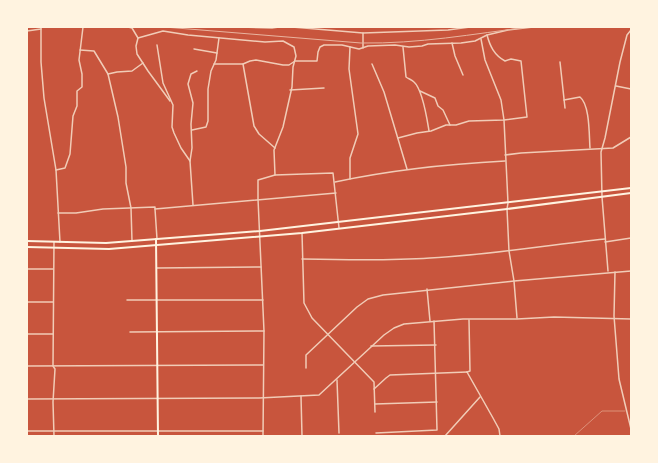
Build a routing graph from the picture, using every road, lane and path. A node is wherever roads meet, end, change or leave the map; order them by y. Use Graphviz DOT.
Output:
graph roads {
  1 [pos="82,27"];
  2 [pos="128,27"];
  3 [pos="241,27"];
  4 [pos="279,27"];
  5 [pos="292,27"];
  6 [pos="470,27"];
  7 [pos="533,27"];
  8 [pos="41,28"];
  9 [pos="631,30"];
  10 [pos="27,31"];
  11 [pos="363,33"];
  12 [pos="487,35"];
  13 [pos="138,38"];
  14 [pos="219,38"];
  15 [pos="481,39"];
  16 [pos="452,42"];
  17 [pos="157,45"];
  18 [pos="403,46"];
  19 [pos="350,47"];
  20 [pos="363,48"];
  21 [pos="194,49"];
  22 [pos="80,50"];
  23 [pos="217,52"];
  24 [pos="295,61"];
  25 [pos="560,62"];
  26 [pos="143,63"];
  27 [pos="214,64"];
  28 [pos="243,64"];
  29 [pos="372,64"];
  30 [pos="197,71"];
  31 [pos="108,74"];
  32 [pos="463,75"];
  33 [pos="616,86"];
  34 [pos="324,88"];
  35 [pos="631,89"];
  36 [pos="290,90"];
  37 [pos="420,90"];
  38 [pos="564,100"];
  39 [pos="172,102"];
  40 [pos="565,108"];
  41 [pos="504,120"];
  42 [pos="450,125"];
  43 [pos="192,130"];
  44 [pos="429,131"];
  45 [pos="631,137"];
  46 [pos="398,138"];
  47 [pos="275,148"];
  48 [pos="590,149"];
  49 [pos="602,149"];
  50 [pos="505,155"];
  51 [pos="190,161"];
  52 [pos="505,161"];
  53 [pos="406,169"];
  54 [pos="56,170"];
  55 [pos="275,175"];
  56 [pos="350,179"];
  57 [pos="335,182"];
  58 [pos="631,188"];
  59 [pos="601,192"];
  60 [pos="336,193"];
  61 [pos="631,193"];
  62 [pos="602,197"];
  63 [pos="258,199"];
  64 [pos="508,203"];
  65 [pos="193,205"];
  66 [pos="131,208"];
  67 [pos="155,209"];
  68 [pos="506,209"];
  69 [pos="58,213"];
  70 [pos="338,222"];
  71 [pos="339,228"];
  72 [pos="260,231"];
  73 [pos="302,232"];
  74 [pos="260,236"];
  75 [pos="631,238"];
  76 [pos="156,239"];
  77 [pos="605,239"];
  78 [pos="27,240"];
  79 [pos="54,241"];
  80 [pos="132,241"];
  81 [pos="60,242"];
  82 [pos="605,242"];
  83 [pos="99,243"];
  84 [pos="156,245"];
  85 [pos="27,247"];
  86 [pos="54,247"];
  87 [pos="100,249"];
  88 [pos="509,251"];
  89 [pos="302,259"];
  90 [pos="261,267"];
  91 [pos="156,268"];
  92 [pos="27,269"];
  93 [pos="53,270"];
  94 [pos="631,271"];
  95 [pos="609,272"];
  96 [pos="615,272"];
  97 [pos="514,281"];
  98 [pos="427,290"];
  99 [pos="127,300"];
  100 [pos="157,300"];
  101 [pos="263,300"];
  102 [pos="27,302"];
  103 [pos="53,302"];
  104 [pos="614,318"];
  105 [pos="517,319"];
  106 [pos="631,319"];
  107 [pos="469,320"];
  108 [pos="430,322"];
  109 [pos="434,322"];
  110 [pos="264,331"];
  111 [pos="130,332"];
  112 [pos="157,332"];
  113 [pos="27,334"];
  114 [pos="53,334"];
  115 [pos="328,335"];
  116 [pos="436,345"];
  117 [pos="371,346"];
  118 [pos="355,362"];
  119 [pos="263,365"];
  120 [pos="27,366"];
  121 [pos="53,366"];
  122 [pos="157,366"];
  123 [pos="306,368"];
  124 [pos="467,372"];
  125 [pos="436,373"];
  126 [pos="337,380"];
  127 [pos="374,382"];
  128 [pos="378,386"];
  129 [pos="374,389"];
  130 [pos="301,395"];
  131 [pos="481,396"];
  132 [pos="263,397"];
  133 [pos="27,399"];
  134 [pos="53,399"];
  135 [pos="158,399"];
  136 [pos="436,402"];
  137 [pos="375,404"];
  138 [pos="626,411"];
  139 [pos="375,412"];
  140 [pos="631,429"];
  141 [pos="53,430"];
  142 [pos="27,431"];
  143 [pos="158,431"];
  144 [pos="263,431"];
  145 [pos="339,433"];
  146 [pos="376,433"];
  147 [pos="54,436"];
  148 [pos="158,436"];
  149 [pos="263,436"];
  150 [pos="302,436"];
  151 [pos="445,436"];
  152 [pos="500,436"];
  153 [pos="574,436"];
  1 -- 22 [label="street"];
  2 -- 13 [label="street"];
  3 -- 4 [label="street"];
  5 -- 11 [label="street"];
  6 -- 11 [label="street"];
  7 -- 12 [label="street"];
  8 -- 10 [label="street"];
  8 -- 54 [label="street"];
  9 -- 33 [label="street"];
  11 -- 20 [label="street"];
  12 -- 15 [label="street"];
  12 -- 41 [label="street"];
  13 -- 14 [label="street"];
  13 -- 26 [label="street"];
  14 -- 23 [label="street"];
  14 -- 24 [label="street"];
  15 -- 16 [label="street"];
  15 -- 41 [label="street"];
  16 -- 18 [label="street"];
  16 -- 32 [label="street"];
  17 -- 39 [label="street"];
  18 -- 20 [label="street"];
  18 -- 37 [label="street"];
  19 -- 20 [label="street"];
  19 -- 24 [label="street"];
  19 -- 56 [label="street"];
  21 -- 23 [label="street"];
  22 -- 31 [label="street"];
  22 -- 54 [label="street"];
  23 -- 27 [label="street"];
  24 -- 28 [label="street"];
  24 -- 36 [label="street"];
  25 -- 38 [label="street"];
  26 -- 31 [label="street"];
  26 -- 39 [label="street"];
  27 -- 28 [label="street"];
  27 -- 43 [label="street"];
  28 -- 47 [label="street"];
  29 -- 46 [label="street"];
  30 -- 43 [label="street"];
  31 -- 66 [label="street"];
  33 -- 35 [label="street"];
  33 -- 49 [label="street"];
  34 -- 36 [label="street"];
  36 -- 47 [label="street"];
  37 -- 42 [label="street"];
  37 -- 44 [label="street"];
  38 -- 40 [label="street"];
  38 -- 48 [label="street"];
  39 -- 51 [label="street"];
  41 -- 42 [label="street"];
  41 -- 50 [label="street"];
  42 -- 44 [label="street"];
  43 -- 51 [label="street"];
  44 -- 46 [label="street"];
  45 -- 49 [label="street"];
  46 -- 53 [label="street"];
  47 -- 55 [label="street"];
  48 -- 49 [label="street"];
  48 -- 50 [label="street"];
  49 -- 59 [label="street"];
  50 -- 52 [label="street"];
  51 -- 65 [label="street"];
  52 -- 53 [label="street"];
  52 -- 64 [label="street"];
  53 -- 56 [label="street"];
  54 -- 69 [label="street"];
  55 -- 57 [label="street"];
  55 -- 63 [label="street"];
  56 -- 57 [label="street"];
  57 -- 60 [label="street"];
  58 -- 59 [label="main road"];
  59 -- 62 [label="street"];
  59 -- 64 [label="main road"];
  60 -- 63 [label="street"];
  60 -- 70 [label="street"];
  61 -- 62 [label="main road"];
  62 -- 68 [label="main road"];
  62 -- 77 [label="street"];
  63 -- 65 [label="street"];
  63 -- 72 [label="street"];
  64 -- 68 [label="street"];
  64 -- 70 [label="main road"];
  65 -- 67 [label="street"];
  66 -- 67 [label="street"];
  66 -- 69 [label="street"];
  66 -- 80 [label="street"];
  67 -- 76 [label="street"];
  68 -- 71 [label="main road"];
  68 -- 88 [label="street"];
  69 -- 81 [label="street"];
  70 -- 71 [label="street"];
  70 -- 72 [label="main road"];
  71 -- 73 [label="main road"];
  72 -- 74 [label="street"];
  72 -- 76 [label="main road"];
  73 -- 74 [label="main road"];
  73 -- 89 [label="street"];
  74 -- 84 [label="main road"];
  74 -- 90 [label="street"];
  75 -- 82 [label="street"];
  76 -- 80 [label="main road"];
  76 -- 84 [label="main road"];
  77 -- 82 [label="street"];
  77 -- 88 [label="street"];
  78 -- 79 [label="main road"];
  79 -- 81 [label="main road"];
  79 -- 86 [label="street"];
  80 -- 83 [label="main road"];
  81 -- 83 [label="main road"];
  82 -- 95 [label="street"];
  83 -- 87 [label="main road"];
  84 -- 87 [label="main road"];
  84 -- 91 [label="main road"];
  85 -- 86 [label="main road"];
  86 -- 87 [label="main road"];
  86 -- 93 [label="street"];
  88 -- 89 [label="street"];
  88 -- 97 [label="street"];
  89 -- 115 [label="street"];
  90 -- 91 [label="street"];
  90 -- 101 [label="street"];
  91 -- 100 [label="main road"];
  92 -- 93 [label="street"];
  93 -- 103 [label="street"];
  94 -- 96 [label="street"];
  95 -- 96 [label="street"];
  95 -- 97 [label="street"];
  96 -- 104 [label="street"];
  97 -- 98 [label="street"];
  97 -- 105 [label="street"];
  98 -- 108 [label="street"];
  98 -- 115 [label="street"];
  99 -- 100 [label="street"];
  100 -- 101 [label="street"];
  100 -- 112 [label="main road"];
  101 -- 110 [label="street"];
  102 -- 103 [label="street"];
  103 -- 114 [label="street"];
  104 -- 105 [label="street"];
  104 -- 106 [label="street"];
  104 -- 138 [label="street"];
  105 -- 107 [label="street"];
  107 -- 109 [label="street"];
  107 -- 124 [label="street"];
  108 -- 109 [label="street"];
  108 -- 117 [label="street"];
  109 -- 116 [label="street"];
  110 -- 112 [label="street"];
  110 -- 119 [label="street"];
  111 -- 112 [label="street"];
  112 -- 122 [label="main road"];
  113 -- 114 [label="street"];
  114 -- 121 [label="street"];
  115 -- 118 [label="street"];
  115 -- 123 [label="street"];
  116 -- 117 [label="street"];
  116 -- 125 [label="street"];
  117 -- 118 [label="street"];
  118 -- 126 [label="street"];
  118 -- 127 [label="street"];
  119 -- 122 [label="street"];
  119 -- 132 [label="street"];
  120 -- 121 [label="street"];
  121 -- 122 [label="street"];
  121 -- 134 [label="street"];
  122 -- 135 [label="main road"];
  124 -- 125 [label="street"];
  124 -- 131 [label="street"];
  125 -- 128 [label="street"];
  125 -- 136 [label="street"];
  126 -- 130 [label="street"];
  126 -- 145 [label="street"];
  127 -- 128 [label="street"];
  127 -- 129 [label="street"];
  128 -- 129 [label="street"];
  129 -- 137 [label="street"];
  130 -- 132 [label="street"];
  130 -- 150 [label="street"];
  131 -- 151 [label="street"];
  131 -- 152 [label="street"];
  132 -- 135 [label="street"];
  132 -- 144 [label="street"];
  133 -- 134 [label="street"];
  134 -- 135 [label="street"];
  134 -- 141 [label="street"];
  135 -- 143 [label="main road"];
  136 -- 137 [label="street"];
  136 -- 146 [label="street"];
  137 -- 139 [label="street"];
  138 -- 140 [label="street"];
  138 -- 153 [label="lane"];
  141 -- 142 [label="street"];
  141 -- 143 [label="street"];
  141 -- 147 [label="street"];
  143 -- 144 [label="street"];
  143 -- 148 [label="main road"];
  144 -- 149 [label="street"];
}
